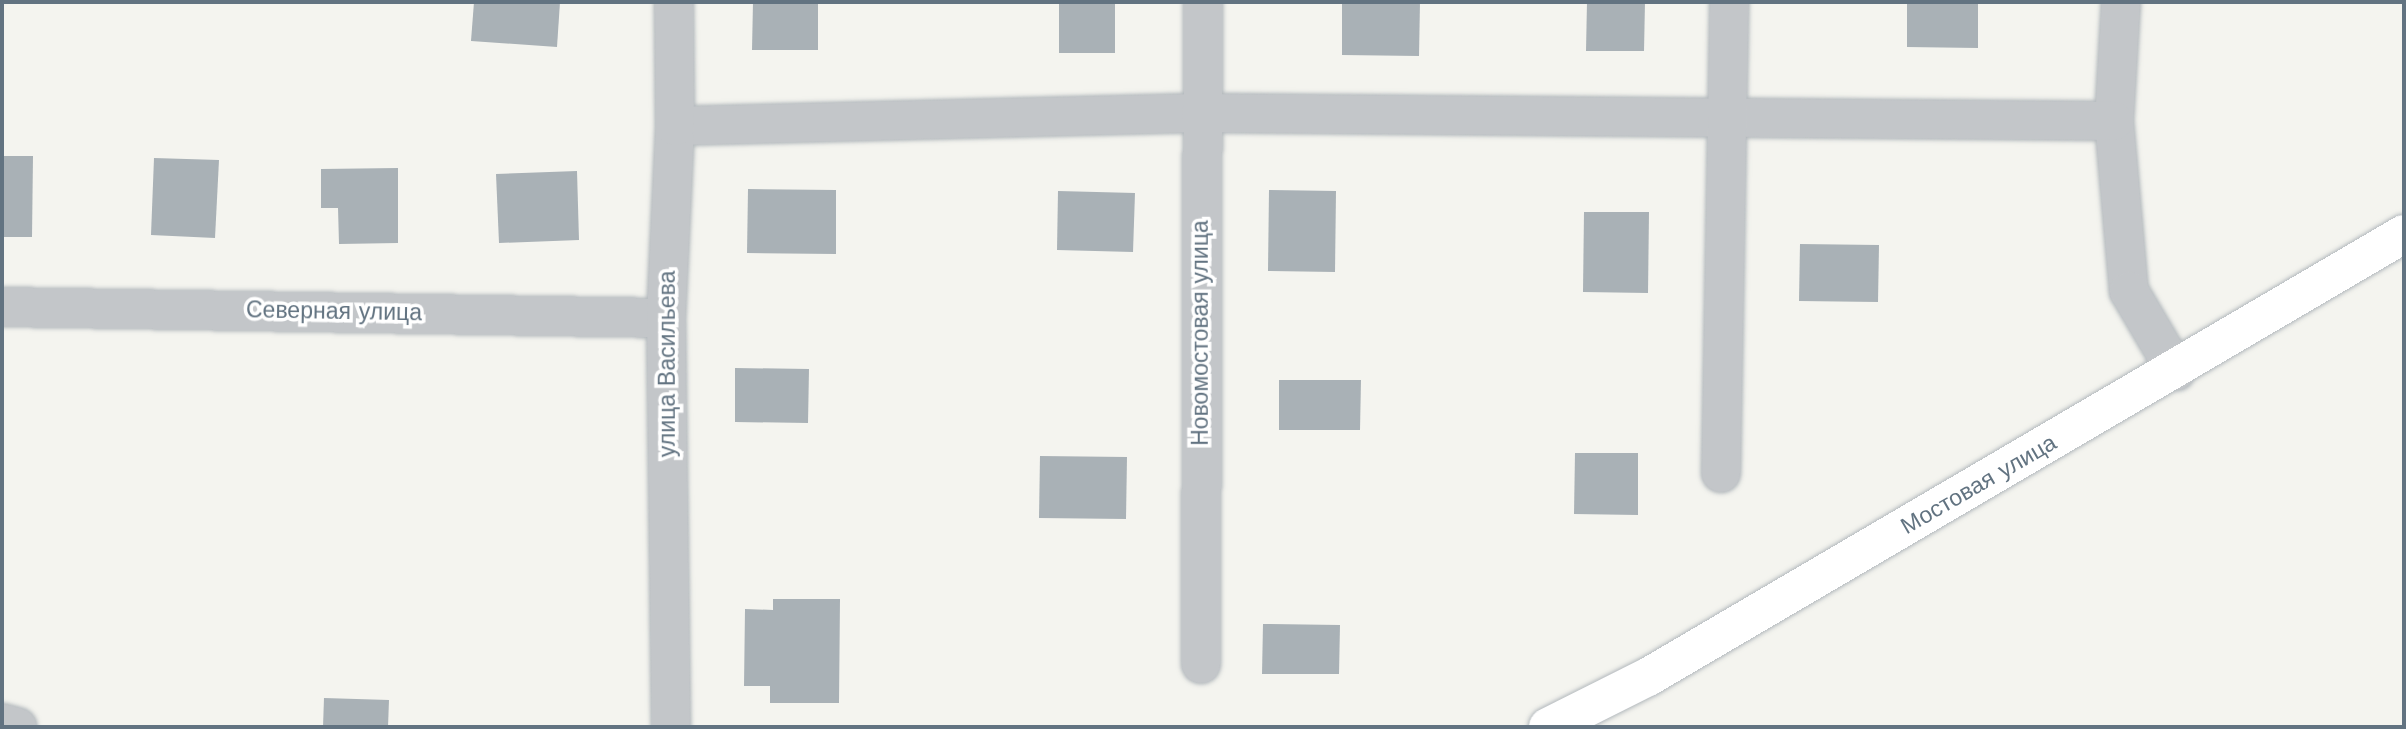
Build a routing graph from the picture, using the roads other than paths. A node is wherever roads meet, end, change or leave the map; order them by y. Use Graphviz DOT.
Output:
graph roads {
  1 [pos="674,2"];
  2 [pos="1203,2"];
  3 [pos="1729,2"];
  4 [pos="2121,2"];
  5 [pos="1201,113"];
  6 [pos="1727,120"];
  7 [pos="2114,121"];
  8 [pos="675,126"];
  9 [pos="2404,234"];
  10 [pos="2,307"];
  11 [pos="666,318"];
  12 [pos="2176,371"];
  13 [pos="1721,473"];
  14 [pos="1201,664"];
  15 [pos="2,723"];
  16 [pos="17,727"];
  17 [pos="671,727"];
  18 [pos="1548,727"];
  1 -- 8 [label="street, улица Васильева"];
  2 -- 5 [label="street, Новомостовая улица"];
  3 -- 6 [label="street"];
  4 -- 7 [label="street"];
  5 -- 6 [label="street"];
  5 -- 8 [label="street"];
  5 -- 14 [label="street, Новомостовая улица"];
  6 -- 7 [label="street"];
  6 -- 13 [label="street"];
  7 -- 12 [label="street"];
  8 -- 11 [label="street, улица Васильева"];
  9 -- 12 [label="main road, Мостовая улица"];
  10 -- 11 [label="street, Северная улица"];
  11 -- 17 [label="street, улица Васильева"];
  12 -- 18 [label="main road, Мостовая улица"];
  15 -- 16 [label="street"];
}
